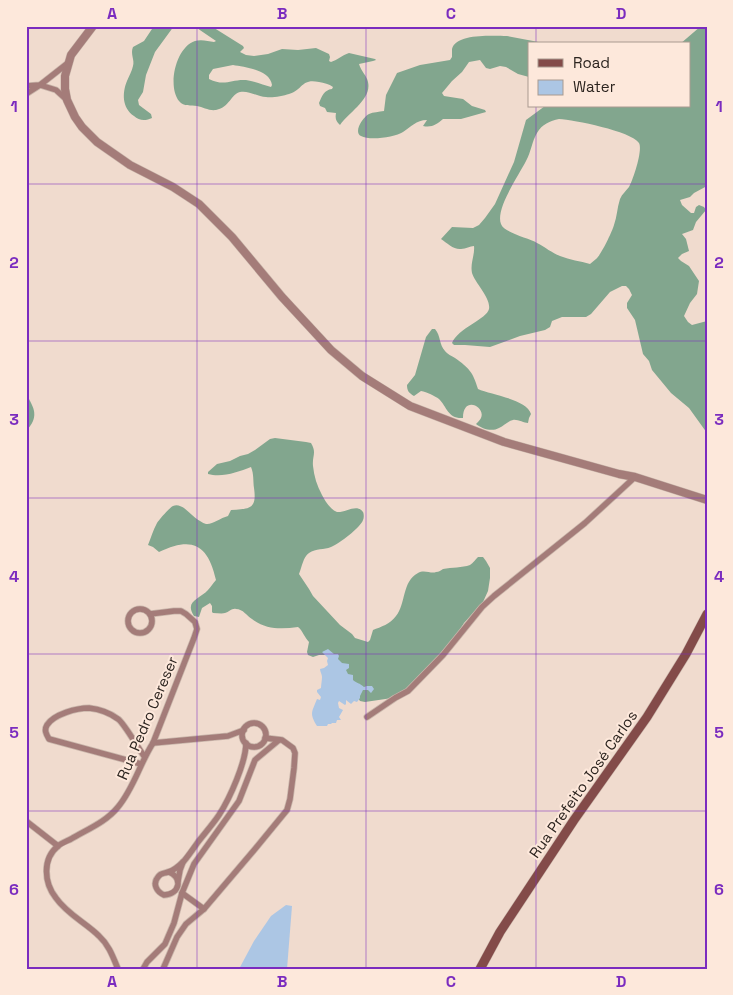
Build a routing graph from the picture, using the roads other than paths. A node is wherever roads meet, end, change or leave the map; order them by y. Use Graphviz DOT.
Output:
graph roads {
  1 [pos="93,26"];
  2 [pos="68,63"];
  3 [pos="40,85"];
  4 [pos="26,86"];
  5 [pos="26,94"];
  6 [pos="67,100"];
  7 [pos="635,478"];
  8 [pos="707,500"];
  9 [pos="168,612"];
  10 [pos="150,614"];
  11 [pos="707,614"];
  12 [pos="151,624"];
  13 [pos="367,717"];
  14 [pos="244,730"];
  15 [pos="228,736"];
  16 [pos="265,738"];
  17 [pos="280,740"];
  18 [pos="153,742"];
  19 [pos="245,742"];
  20 [pos="255,746"];
  21 [pos="144,756"];
  22 [pos="244,760"];
  23 [pos="141,764"];
  24 [pos="26,820"];
  25 [pos="58,846"];
  26 [pos="183,862"];
  27 [pos="169,872"];
  28 [pos="178,882"];
  29 [pos="182,893"];
  30 [pos="204,909"];
  31 [pos="118,969"];
  32 [pos="143,969"];
  33 [pos="163,969"];
  34 [pos="480,969"];
  1 -- 2 [label="street"];
  2 -- 3 [label="street"];
  2 -- 6 [label="street"];
  3 -- 4 [label="street"];
  3 -- 5 [label="street"];
  3 -- 6 [label="street"];
  6 -- 7 [label="street"];
  7 -- 8 [label="street"];
  7 -- 13 [label="street"];
  9 -- 10 [label="street, Rua Pedro Cereser"];
  9 -- 12 [label="street"];
  9 -- 18 [label="street, Rua Pedro Cereser"];
  10 -- 12 [label="street"];
  10 -- 12 [label="street"];
  11 -- 34 [label="main road, Rua Prefeito José Carlos"];
  14 -- 15 [label="street"];
  14 -- 16 [label="street"];
  14 -- 19 [label="street"];
  15 -- 18 [label="street"];
  15 -- 19 [label="street"];
  16 -- 17 [label="street"];
  16 -- 20 [label="street"];
  17 -- 29 [label="street"];
  17 -- 30 [label="street"];
  18 -- 21 [label="street, Rua Pedro Cereser"];
  19 -- 20 [label="street"];
  19 -- 22 [label="street"];
  20 -- 22 [label="street"];
  21 -- 23 [label="street, Rua Pedro Cereser"];
  21 -- 23 [label="street"];
  22 -- 26 [label="street"];
  23 -- 25 [label="street, Rua Pedro Cereser"];
  24 -- 25 [label="street"];
  25 -- 31 [label="street"];
  26 -- 27 [label="street"];
  26 -- 28 [label="street"];
  27 -- 28 [label="street"];
  27 -- 28 [label="street"];
  29 -- 30 [label="street"];
  29 -- 32 [label="street"];
  30 -- 33 [label="street"];
}
